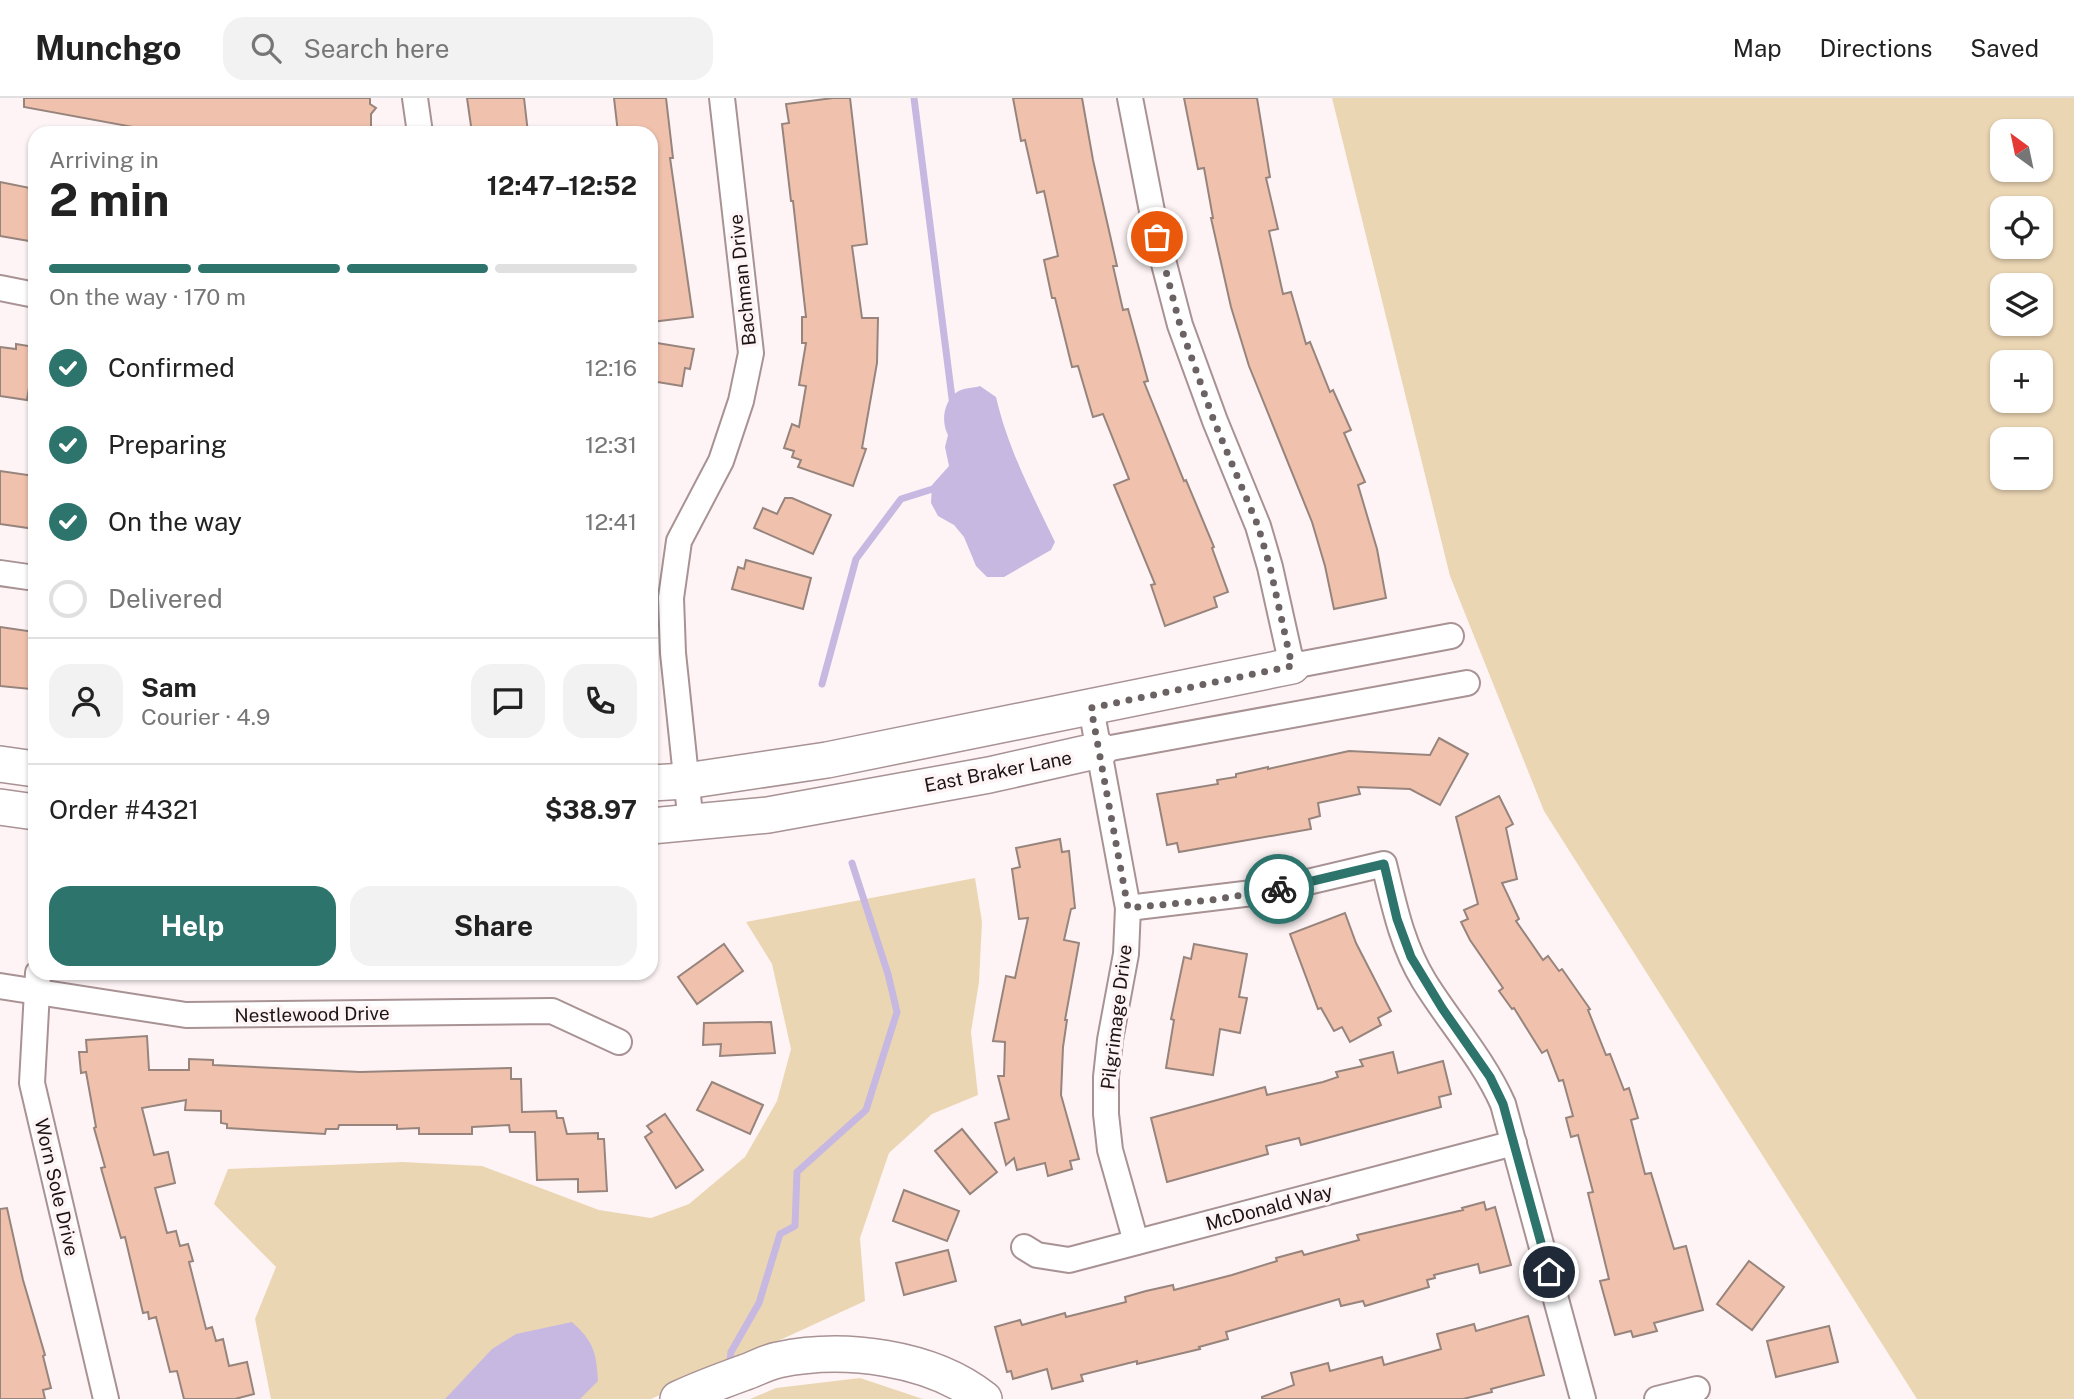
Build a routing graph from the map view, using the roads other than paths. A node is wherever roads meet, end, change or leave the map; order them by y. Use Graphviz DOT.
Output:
graph roads {
  1 [pos="415,98"];
  2 [pos="722,98"];
  3 [pos="1130,98"];
  4 [pos="418,126"];
  5 [pos="0,288"];
  6 [pos="28,294"];
  7 [pos="0,573"];
  8 [pos="28,577"];
  9 [pos="1451,636"];
  10 [pos="1292,666"];
  11 [pos="1467,683"];
  12 [pos="1091,708"];
  13 [pos="1100,750"];
  14 [pos="0,764"];
  15 [pos="28,768"];
  16 [pos="686,781"];
  17 [pos="658,783"];
  18 [pos="0,807"];
  19 [pos="28,811"];
  20 [pos="691,824"];
  21 [pos="658,826"];
  22 [pos="1128,908"];
  23 [pos="37,983"];
  24 [pos="0,986"];
  25 [pos="619,1042"];
  26 [pos="1514,1143"];
  27 [pos="1136,1242"];
  28 [pos="1024,1247"];
  29 [pos="1697,1389"];
  30 [pos="685,1396"];
  31 [pos="106,1399"];
  32 [pos="984,1399"];
  33 [pos="1583,1399"];
  34 [pos="1657,1399"];
  1 -- 4 [label="street"];
  2 -- 16 [label="street, Bachman Drive"];
  3 -- 10 [label="street"];
  5 -- 6 [label="street"];
  7 -- 8 [label="street"];
  9 -- 10 [label="street"];
  10 -- 12 [label="street"];
  11 -- 13 [label="street, East Braker Lane"];
  12 -- 13 [label="street, Pilgrimage Drive"];
  12 -- 16 [label="street"];
  13 -- 20 [label="street, East Braker Lane"];
  13 -- 22 [label="street, Pilgrimage Drive"];
  14 -- 15 [label="street"];
  16 -- 17 [label="street"];
  16 -- 20 [label="street, Bachman Drive"];
  18 -- 19 [label="street"];
  20 -- 21 [label="street, East Braker Lane"];
  22 -- 26 [label="street"];
  22 -- 27 [label="street, Pilgrimage Drive"];
  23 -- 24 [label="street, Nestlewood Drive"];
  23 -- 25 [label="street, Nestlewood Drive"];
  23 -- 31 [label="street, Worn Sole Drive"];
  26 -- 27 [label="street, McDonald Way"];
  26 -- 33 [label="street"];
  27 -- 28 [label="street, McDonald Way"];
  29 -- 34 [label="street"];
  30 -- 32 [label="street"];
}
